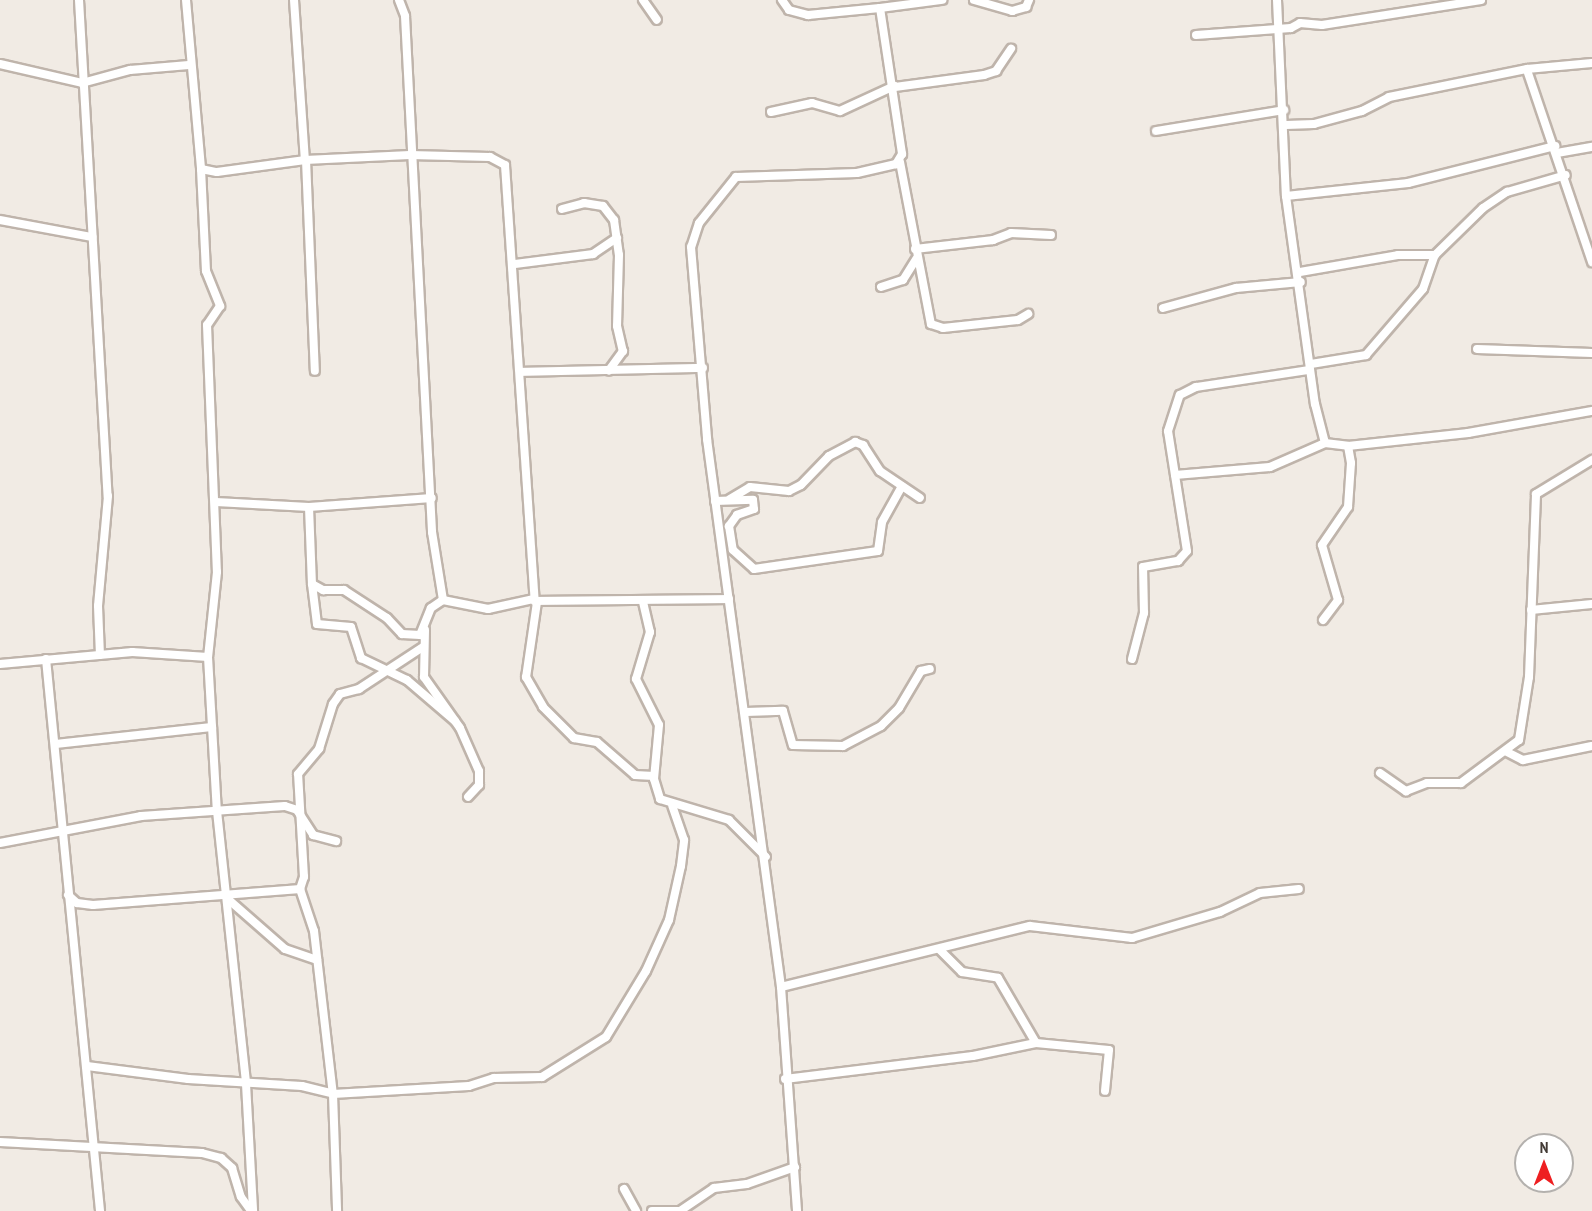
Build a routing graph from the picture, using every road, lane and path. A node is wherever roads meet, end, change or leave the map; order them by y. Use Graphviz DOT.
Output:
graph roads {
  1 [pos="79,0"];
  2 [pos="186,0"];
  3 [pos="294,0"];
  4 [pos="399,0"];
  5 [pos="643,0"];
  6 [pos="782,0"];
  7 [pos="942,0"];
  8 [pos="974,0"];
  9 [pos="1029,0"];
  10 [pos="1277,0"];
  11 [pos="1481,0"];
  12 [pos="877,5"];
  13 [pos="657,20"];
  14 [pos="1278,26"];
  15 [pos="1196,35"];
  16 [pos="1011,49"];
  17 [pos="1592,63"];
  18 [pos="0,64"];
  19 [pos="189,65"];
  20 [pos="1527,70"];
  21 [pos="82,83"];
  22 [pos="895,86"];
  23 [pos="1284,110"];
  24 [pos="771,112"];
  25 [pos="1286,125"];
  26 [pos="1156,131"];
  27 [pos="1592,147"];
  28 [pos="1556,150"];
  29 [pos="410,154"];
  30 [pos="305,160"];
  31 [pos="900,162"];
  32 [pos="201,169"];
  33 [pos="1566,175"];
  34 [pos="1286,196"];
  35 [pos="562,209"];
  36 [pos="0,220"];
  37 [pos="1588,230"];
  38 [pos="1051,234"];
  39 [pos="92,237"];
  40 [pos="617,238"];
  41 [pos="915,249"];
  42 [pos="1435,255"];
  43 [pos="916,259"];
  44 [pos="1592,262"];
  45 [pos="515,264"];
  46 [pos="1300,272"];
  47 [pos="1301,282"];
  48 [pos="881,287"];
  49 [pos="1163,308"];
  50 [pos="1028,314"];
  51 [pos="1477,349"];
  52 [pos="1592,353"];
  53 [pos="1310,367"];
  54 [pos="703,368"];
  55 [pos="609,370"];
  56 [pos="315,371"];
  57 [pos="520,372"];
  58 [pos="1592,411"];
  59 [pos="1325,443"];
  60 [pos="1348,446"];
  61 [pos="1592,460"];
  62 [pos="1175,476"];
  63 [pos="902,486"];
  64 [pos="432,498"];
  65 [pos="920,498"];
  66 [pos="729,500"];
  67 [pos="715,501"];
  68 [pos="216,502"];
  69 [pos="309,507"];
  70 [pos="312,584"];
  71 [pos="729,598"];
  72 [pos="443,600"];
  73 [pos="535,600"];
  74 [pos="643,602"];
  75 [pos="1592,604"];
  76 [pos="1531,610"];
  77 [pos="1323,620"];
  78 [pos="425,630"];
  79 [pos="423,647"];
  80 [pos="100,654"];
  81 [pos="208,657"];
  82 [pos="46,659"];
  83 [pos="1132,659"];
  84 [pos="0,664"];
  85 [pos="930,669"];
  86 [pos="388,670"];
  87 [pos="747,712"];
  88 [pos="454,721"];
  89 [pos="212,727"];
  90 [pos="55,744"];
  91 [pos="1592,746"];
  92 [pos="1507,752"];
  93 [pos="1380,773"];
  94 [pos="654,776"];
  95 [pos="468,797"];
  96 [pos="672,806"];
  97 [pos="297,810"];
  98 [pos="217,811"];
  99 [pos="63,830"];
  100 [pos="336,842"];
  101 [pos="0,843"];
  102 [pos="766,857"];
  103 [pos="300,889"];
  104 [pos="1299,889"];
  105 [pos="68,896"];
  106 [pos="228,897"];
  107 [pos="940,950"];
  108 [pos="317,960"];
  109 [pos="781,987"];
  110 [pos="1036,1043"];
  111 [pos="87,1066"];
  112 [pos="785,1078"];
  113 [pos="246,1084"];
  114 [pos="1106,1091"];
  115 [pos="333,1094"];
  116 [pos="0,1142"];
  117 [pos="92,1147"];
  118 [pos="795,1167"];
  119 [pos="624,1189"];
  120 [pos="100,1211"];
  121 [pos="252,1211"];
  122 [pos="337,1211"];
  123 [pos="636,1211"];
  124 [pos="652,1211"];
  125 [pos="679,1211"];
  126 [pos="797,1211"];
  1 -- 21 [label="street"];
  2 -- 19 [label="street"];
  3 -- 30 [label="street"];
  4 -- 29 [label="street"];
  5 -- 13 [label="street"];
  6 -- 12 [label="street"];
  7 -- 12 [label="street"];
  8 -- 9 [label="street"];
  10 -- 14 [label="street"];
  11 -- 14 [label="street"];
  12 -- 22 [label="street"];
  14 -- 15 [label="street"];
  14 -- 23 [label="street"];
  16 -- 22 [label="street"];
  17 -- 20 [label="street"];
  18 -- 21 [label="street"];
  19 -- 21 [label="street"];
  19 -- 32 [label="street"];
  20 -- 25 [label="street"];
  20 -- 28 [label="street"];
  21 -- 39 [label="street"];
  22 -- 24 [label="street"];
  22 -- 31 [label="street"];
  23 -- 25 [label="street"];
  23 -- 26 [label="street"];
  25 -- 34 [label="street"];
  27 -- 28 [label="street"];
  28 -- 33 [label="street"];
  28 -- 34 [label="street"];
  29 -- 30 [label="street"];
  29 -- 45 [label="street"];
  29 -- 64 [label="street"];
  30 -- 32 [label="street"];
  30 -- 56 [label="street"];
  31 -- 41 [label="street"];
  31 -- 54 [label="street"];
  32 -- 68 [label="street"];
  33 -- 37 [label="street"];
  33 -- 42 [label="street"];
  34 -- 46 [label="street"];
  35 -- 40 [label="street"];
  36 -- 39 [label="street"];
  37 -- 44 [label="street"];
  38 -- 41 [label="street"];
  39 -- 80 [label="street"];
  40 -- 45 [label="street"];
  40 -- 55 [label="street"];
  41 -- 43 [label="street"];
  42 -- 46 [label="street"];
  42 -- 53 [label="street"];
  43 -- 48 [label="street"];
  43 -- 50 [label="street"];
  45 -- 57 [label="street"];
  46 -- 47 [label="street"];
  47 -- 49 [label="street"];
  47 -- 53 [label="street"];
  51 -- 52 [label="street"];
  53 -- 59 [label="street"];
  53 -- 62 [label="street"];
  54 -- 55 [label="street"];
  54 -- 67 [label="street"];
  55 -- 57 [label="street"];
  57 -- 73 [label="street"];
  58 -- 60 [label="street"];
  59 -- 60 [label="street"];
  59 -- 62 [label="street"];
  60 -- 77 [label="street"];
  61 -- 76 [label="street"];
  62 -- 83 [label="street"];
  63 -- 65 [label="street"];
  63 -- 66 [label="street"];
  63 -- 66 [label="street"];
  64 -- 69 [label="street"];
  64 -- 72 [label="street"];
  66 -- 67 [label="street"];
  67 -- 71 [label="street"];
  68 -- 69 [label="street"];
  68 -- 81 [label="street"];
  69 -- 70 [label="street"];
  70 -- 78 [label="street"];
  70 -- 86 [label="street"];
  71 -- 74 [label="street"];
  71 -- 87 [label="street"];
  72 -- 73 [label="street"];
  72 -- 78 [label="street"];
  73 -- 74 [label="street"];
  73 -- 94 [label="street"];
  74 -- 94 [label="street"];
  75 -- 76 [label="street"];
  76 -- 92 [label="street"];
  78 -- 79 [label="street"];
  79 -- 86 [label="street"];
  79 -- 88 [label="street"];
  80 -- 81 [label="street"];
  80 -- 82 [label="street"];
  81 -- 89 [label="street"];
  82 -- 84 [label="street"];
  82 -- 90 [label="street"];
  85 -- 87 [label="street"];
  86 -- 88 [label="street"];
  86 -- 97 [label="street"];
  87 -- 102 [label="street"];
  88 -- 95 [label="street"];
  89 -- 90 [label="street"];
  89 -- 98 [label="street"];
  90 -- 99 [label="street"];
  91 -- 92 [label="street"];
  92 -- 93 [label="street"];
  94 -- 96 [label="street"];
  96 -- 102 [label="street"];
  96 -- 115 [label="street"];
  97 -- 98 [label="street"];
  97 -- 100 [label="street"];
  97 -- 103 [label="street"];
  98 -- 99 [label="street"];
  98 -- 106 [label="street"];
  99 -- 101 [label="street"];
  99 -- 105 [label="street"];
  102 -- 109 [label="street"];
  103 -- 106 [label="street"];
  103 -- 108 [label="street"];
  104 -- 107 [label="street"];
  105 -- 106 [label="street"];
  105 -- 111 [label="street"];
  106 -- 108 [label="street"];
  106 -- 113 [label="street"];
  107 -- 109 [label="street"];
  107 -- 110 [label="street"];
  108 -- 115 [label="street"];
  109 -- 112 [label="street"];
  110 -- 112 [label="street"];
  110 -- 114 [label="street"];
  111 -- 113 [label="street"];
  111 -- 117 [label="street"];
  112 -- 118 [label="street"];
  113 -- 115 [label="street"];
  113 -- 121 [label="street"];
  115 -- 122 [label="street"];
  116 -- 117 [label="street"];
  117 -- 120 [label="street"];
  117 -- 121 [label="street"];
  118 -- 125 [label="street"];
  118 -- 126 [label="street"];
  119 -- 123 [label="street"];
  124 -- 125 [label="street"];
}
